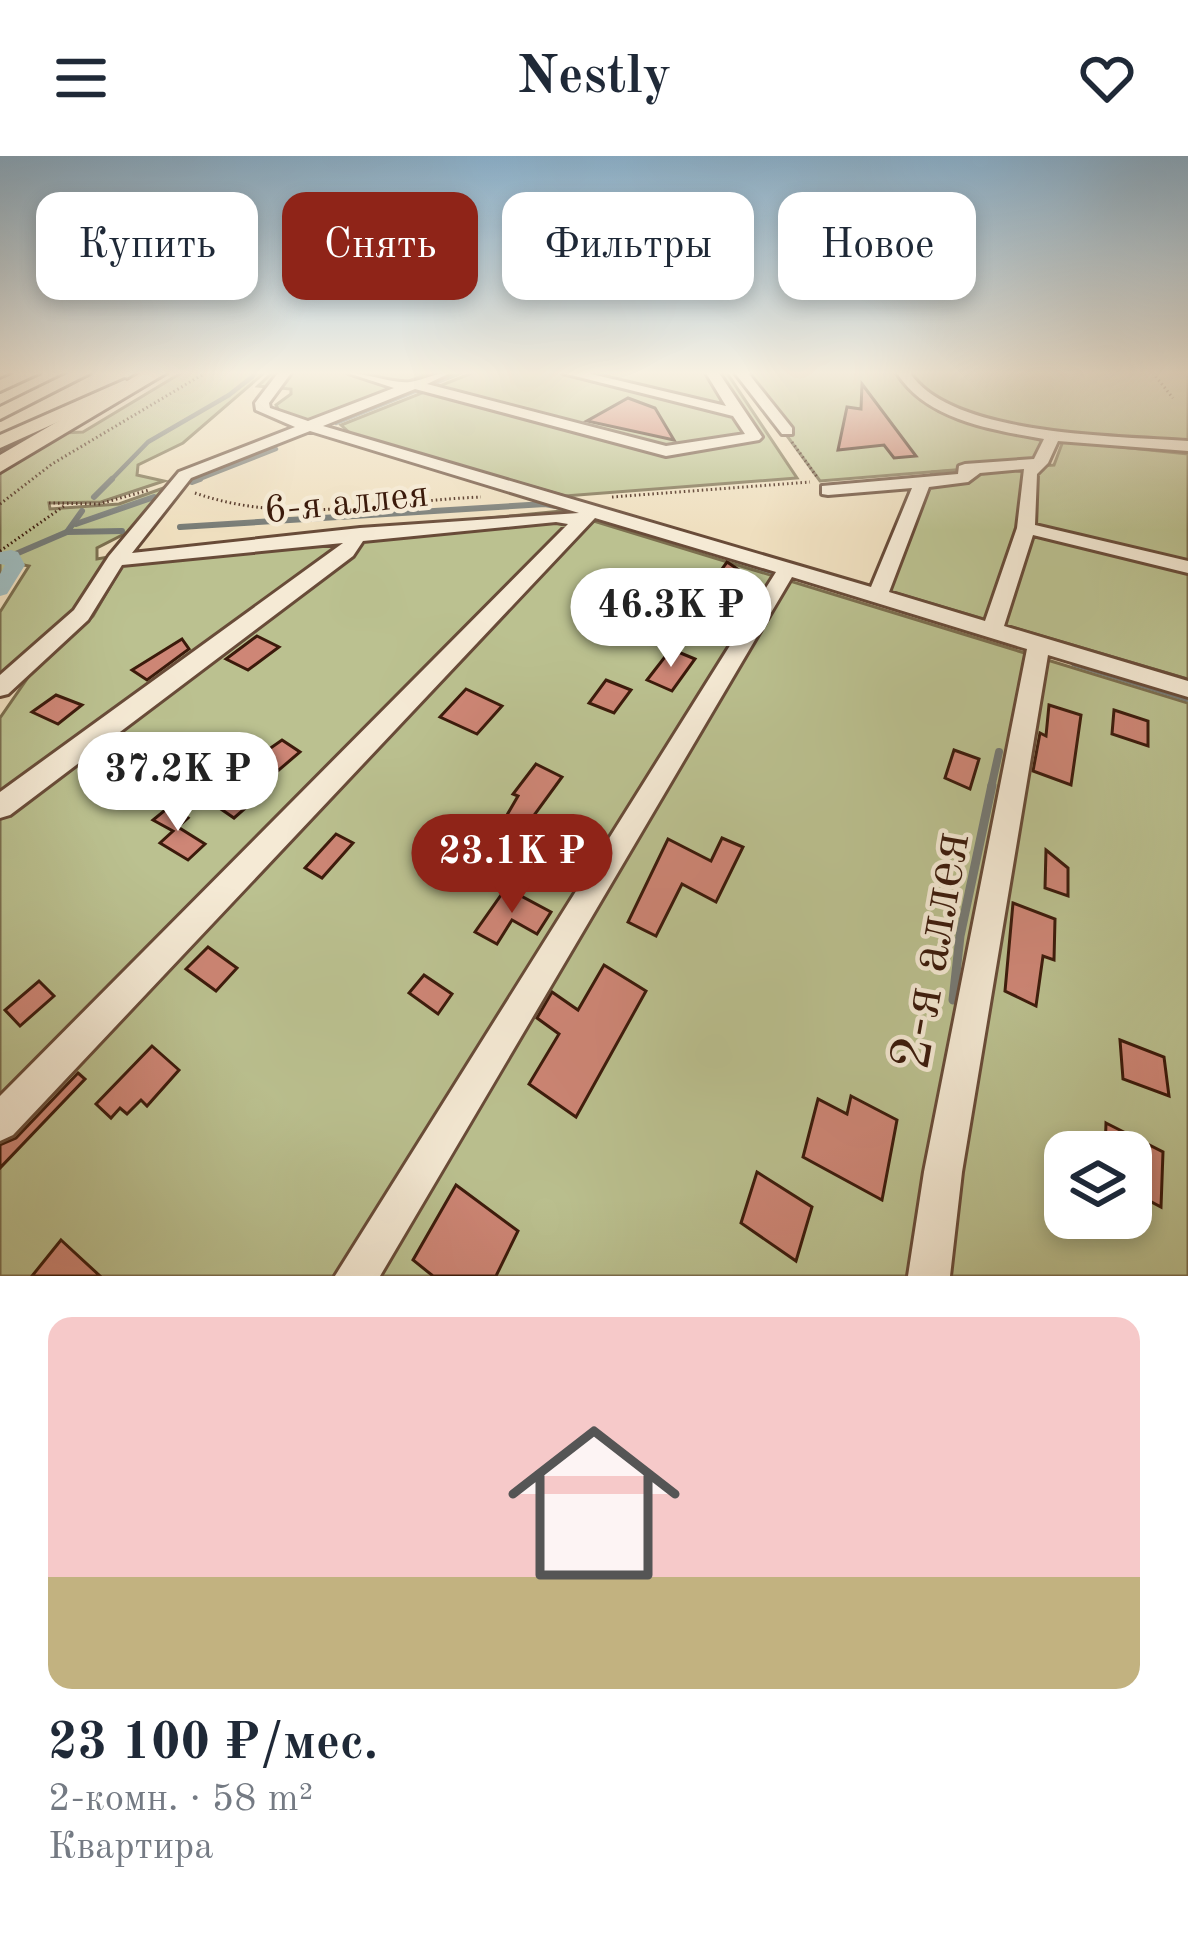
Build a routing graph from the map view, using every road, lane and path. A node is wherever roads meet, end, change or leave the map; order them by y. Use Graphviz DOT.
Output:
graph roads {
  1 [pos="37,425"];
  2 [pos="66,425"];
  3 [pos="117,425"];
  4 [pos="566,425"];
  5 [pos="745,425"];
  6 [pos="783,425"];
  7 [pos="1009,425"];
  8 [pos="310,426"];
  9 [pos="787,430"];
  10 [pos="1053,436"];
  11 [pos="0,442"];
  12 [pos="1188,446"];
  13 [pos="1040,463"];
  14 [pos="0,465"];
  15 [pos="808,465"];
  16 [pos="976,468"];
  17 [pos="899,472"];
  18 [pos="181,480"];
  19 [pos="922,482"];
  20 [pos="824,486"];
  21 [pos="490,497"];
  22 [pos="561,501"];
  23 [pos="49,503"];
  24 [pos="0,504"];
  25 [pos="65,505"];
  26 [pos="589,515"];
  27 [pos="1026,527"];
  28 [pos="360,533"];
  29 [pos="0,551"];
  30 [pos="122,559"];
  31 [pos="1188,567"];
  32 [pos="788,568"];
  33 [pos="878,596"];
  34 [pos="993,629"];
  35 [pos="1039,644"];
  36 [pos="0,688"];
  37 [pos="1188,689"];
  38 [pos="0,807"];
  39 [pos="0,1122"];
  40 [pos="356,1276"];
  41 [pos="929,1276"];
  1 -- 11 [label="main road"];
  2 -- 14 [label="highway"];
  3 -- 24 [label="path"];
  4 -- 5 [label="street"];
  6 -- 9 [label="street"];
  7 -- 10 [label="street"];
  8 -- 18 [label="street"];
  8 -- 22 [label="street"];
  9 -- 15 [label="path"];
  10 -- 12 [label="street"];
  10 -- 13 [label="street"];
  13 -- 16 [label="street"];
  13 -- 27 [label="street"];
  16 -- 17 [label="street"];
  16 -- 19 [label="street"];
  18 -- 21 [label="path"];
  18 -- 25 [label="path"];
  18 -- 30 [label="street"];
  19 -- 20 [label="street"];
  19 -- 33 [label="street"];
  20 -- 22 [label="path"];
  22 -- 26 [label="street"];
  23 -- 25 [label="path"];
  25 -- 29 [label="path"];
  26 -- 28 [label="street, 6-я аллея"];
  26 -- 32 [label="street"];
  26 -- 39 [label="street"];
  27 -- 31 [label="street"];
  27 -- 34 [label="street"];
  28 -- 30 [label="street, 6-я аллея"];
  28 -- 38 [label="street"];
  30 -- 36 [label="street"];
  32 -- 33 [label="street"];
  32 -- 40 [label="street"];
  33 -- 34 [label="street"];
  34 -- 35 [label="street"];
  35 -- 37 [label="street"];
  35 -- 41 [label="street, 2-я аллея"];
}
